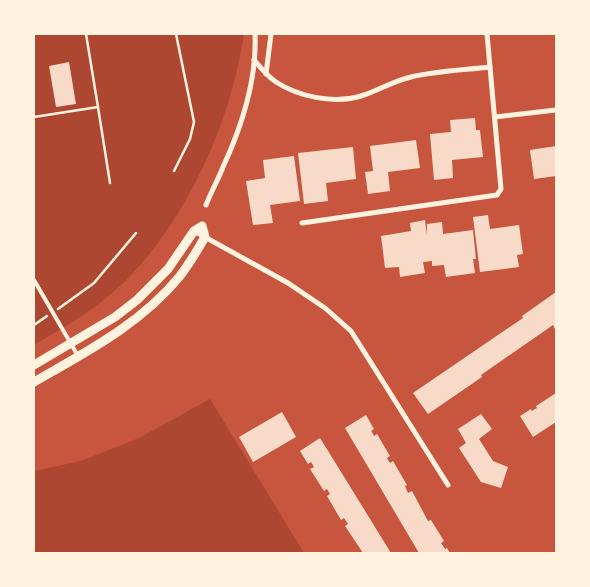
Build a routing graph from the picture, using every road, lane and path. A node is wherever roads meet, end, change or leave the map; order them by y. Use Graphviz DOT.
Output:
graph roads {
  1 [pos="86,34"];
  2 [pos="176,34"];
  3 [pos="255,34"];
  4 [pos="271,34"];
  5 [pos="487,34"];
  6 [pos="254,60"];
  7 [pos="490,67"];
  8 [pos="266,74"];
  9 [pos="98,107"];
  10 [pos="556,110"];
  11 [pos="34,117"];
  12 [pos="495,117"];
  13 [pos="174,171"];
  14 [pos="110,183"];
  15 [pos="206,206"];
  16 [pos="302,223"];
  17 [pos="136,233"];
  18 [pos="205,238"];
  19 [pos="34,280"];
  20 [pos="52,313"];
  21 [pos="34,325"];
  22 [pos="70,343"];
  23 [pos="78,356"];
  24 [pos="34,365"];
  25 [pos="34,382"];
  26 [pos="448,485"];
  1 -- 9 [label="path"];
  2 -- 13 [label="path"];
  3 -- 6 [label="street"];
  4 -- 8 [label="street"];
  5 -- 7 [label="street"];
  6 -- 8 [label="street"];
  6 -- 15 [label="street"];
  7 -- 8 [label="street"];
  7 -- 12 [label="street"];
  9 -- 11 [label="path"];
  9 -- 14 [label="path"];
  10 -- 12 [label="street"];
  12 -- 16 [label="street"];
  17 -- 20 [label="path"];
  18 -- 22 [label="street"];
  18 -- 23 [label="street"];
  18 -- 26 [label="street"];
  19 -- 20 [label="lane"];
  20 -- 21 [label="path"];
  20 -- 22 [label="lane"];
  22 -- 23 [label="lane"];
  22 -- 24 [label="street"];
  23 -- 25 [label="street"];
}
